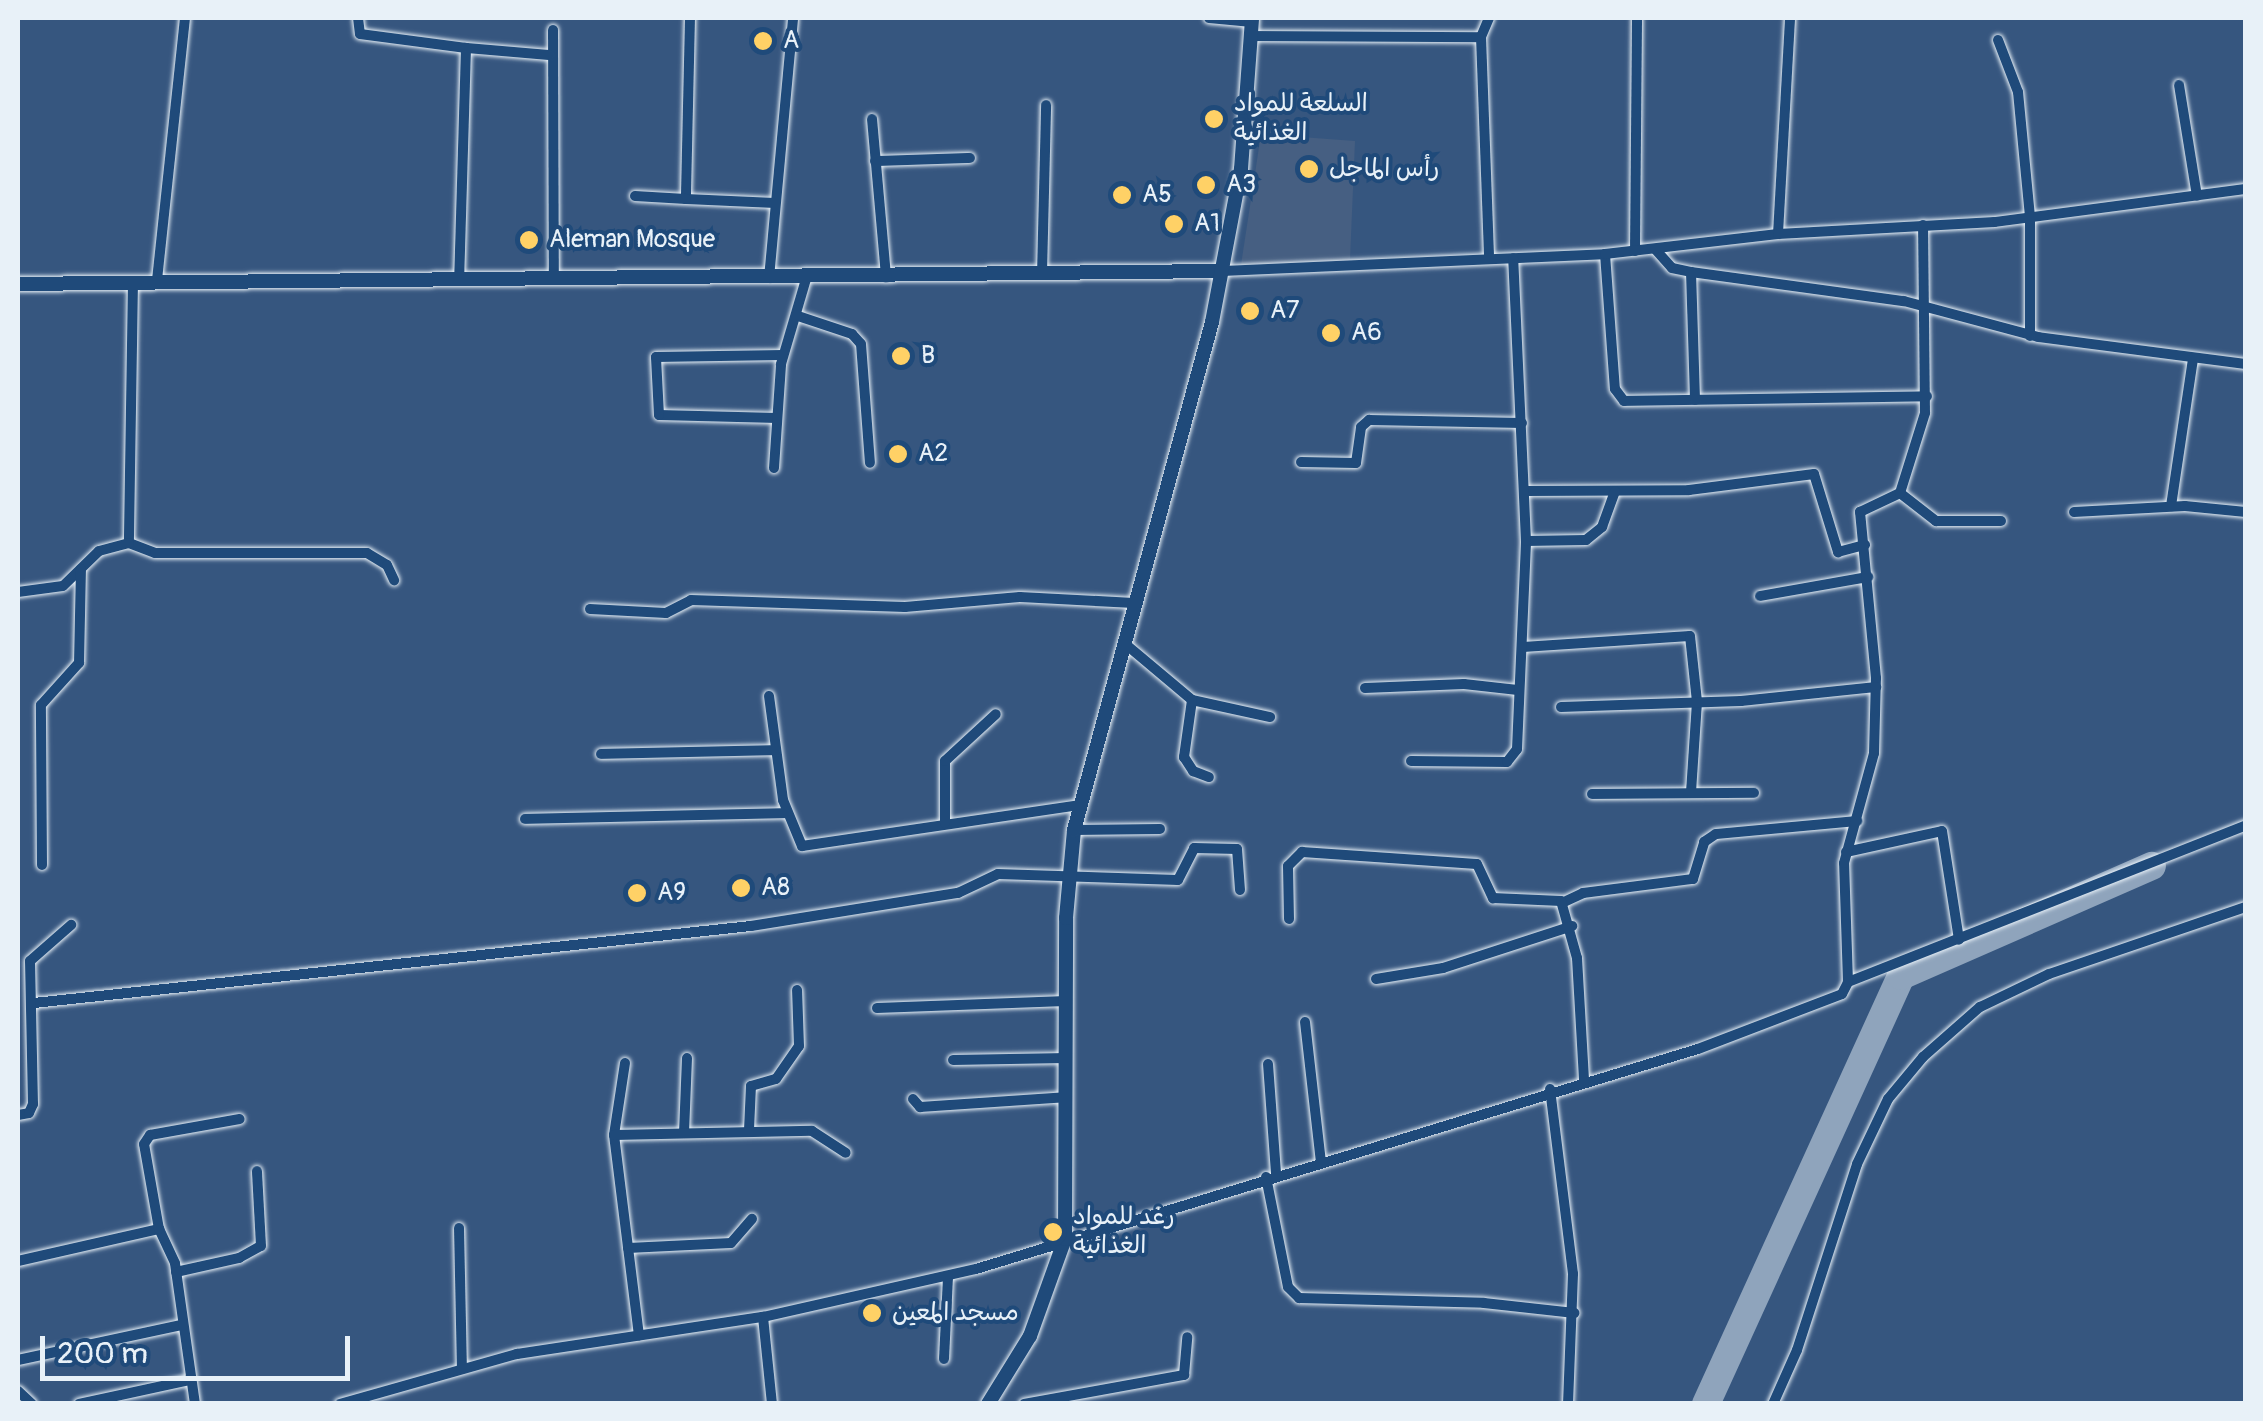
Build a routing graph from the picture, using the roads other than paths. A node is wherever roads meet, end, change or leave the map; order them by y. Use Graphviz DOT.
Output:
graph roads {
  1 [pos="185,18"];
  2 [pos="358,18"];
  3 [pos="690,18"];
  4 [pos="794,18"];
  5 [pos="1209,18"];
  6 [pos="1489,18"];
  7 [pos="1638,18"];
  8 [pos="1790,18"];
  9 [pos="1252,25"];
  10 [pos="552,30"];
  11 [pos="1481,37"];
  12 [pos="1998,40"];
  13 [pos="466,48"];
  14 [pos="550,54"];
  15 [pos="2179,85"];
  16 [pos="1046,105"];
  17 [pos="872,119"];
  18 [pos="970,158"];
  19 [pos="876,160"];
  20 [pos="2246,189"];
  21 [pos="635,196"];
  22 [pos="2197,196"];
  23 [pos="686,198"];
  24 [pos="775,203"];
  25 [pos="2030,216"];
  26 [pos="1923,224"];
  27 [pos="1778,234"];
  28 [pos="1655,249"];
  29 [pos="1636,250"];
  30 [pos="1606,254"];
  31 [pos="1514,258"];
  32 [pos="1489,259"];
  33 [pos="1222,271"];
  34 [pos="1690,272"];
  35 [pos="1042,274"];
  36 [pos="886,277"];
  37 [pos="459,278"];
  38 [pos="769,278"];
  39 [pos="554,279"];
  40 [pos="806,279"];
  41 [pos="156,280"];
  42 [pos="133,281"];
  43 [pos="18,284"];
  44 [pos="1924,306"];
  45 [pos="798,316"];
  46 [pos="2030,336"];
  47 [pos="783,355"];
  48 [pos="2194,359"];
  49 [pos="2246,364"];
  50 [pos="1927,396"];
  51 [pos="1695,400"];
  52 [pos="777,418"];
  53 [pos="1522,423"];
  54 [pos="1300,462"];
  55 [pos="870,463"];
  56 [pos="774,468"];
  57 [pos="1524,491"];
  58 [pos="1615,491"];
  59 [pos="1900,493"];
  60 [pos="2171,506"];
  61 [pos="2074,512"];
  62 [pos="2246,512"];
  63 [pos="2002,521"];
  64 [pos="1526,541"];
  65 [pos="129,543"];
  66 [pos="1865,545"];
  67 [pos="81,569"];
  68 [pos="1868,577"];
  69 [pos="394,580"];
  70 [pos="18,592"];
  71 [pos="1760,596"];
  72 [pos="1134,603"];
  73 [pos="590,609"];
  74 [pos="1123,642"];
  75 [pos="1523,647"];
  76 [pos="1876,687"];
  77 [pos="1365,688"];
  78 [pos="1518,690"];
  79 [pos="770,696"];
  80 [pos="1192,700"];
  81 [pos="1696,702"];
  82 [pos="1561,707"];
  83 [pos="996,714"];
  84 [pos="1270,718"];
  85 [pos="776,750"];
  86 [pos="601,754"];
  87 [pos="1411,761"];
  88 [pos="1209,777"];
  89 [pos="1691,793"];
  90 [pos="1754,793"];
  91 [pos="1592,794"];
  92 [pos="1079,804"];
  93 [pos="786,812"];
  94 [pos="525,819"];
  95 [pos="1857,821"];
  96 [pos="945,823"];
  97 [pos="2246,825"];
  98 [pos="1160,829"];
  99 [pos="1074,830"];
  100 [pos="1846,852"];
  101 [pos="42,865"];
  102 [pos="1068,875"];
  103 [pos="1240,890"];
  104 [pos="1564,902"];
  105 [pos="2246,907"];
  106 [pos="1289,919"];
  107 [pos="71,925"];
  108 [pos="1572,926"];
  109 [pos="1958,940"];
  110 [pos="24,962"];
  111 [pos="1376,979"];
  112 [pos="1848,982"];
  113 [pos="797,990"];
  114 [pos="1066,1001"];
  115 [pos="34,1003"];
  116 [pos="876,1008"];
  117 [pos="1305,1022"];
  118 [pos="687,1058"];
  119 [pos="1066,1058"];
  120 [pos="953,1060"];
  121 [pos="625,1063"];
  122 [pos="1268,1064"];
  123 [pos="1584,1081"];
  124 [pos="1550,1089"];
  125 [pos="1066,1097"];
  126 [pos="913,1099"];
  127 [pos="18,1115"];
  128 [pos="240,1119"];
  129 [pos="749,1130"];
  130 [pos="684,1132"];
  131 [pos="614,1135"];
  132 [pos="846,1153"];
  133 [pos="1320,1162"];
  134 [pos="258,1171"];
  135 [pos="1271,1176"];
  136 [pos="752,1219"];
  137 [pos="459,1228"];
  138 [pos="159,1229"];
  139 [pos="1065,1238"];
  140 [pos="628,1248"];
  141 [pos="18,1260"];
  142 [pos="176,1272"];
  143 [pos="948,1276"];
  144 [pos="1574,1313"];
  145 [pos="762,1316"];
  146 [pos="181,1325"];
  147 [pos="639,1335"];
  148 [pos="1186,1337"];
  149 [pos="944,1358"];
  150 [pos="18,1360"];
  151 [pos="462,1366"];
  152 [pos="190,1380"];
  153 [pos="18,1391"];
  154 [pos="32,1404"];
  155 [pos="78,1404"];
  156 [pos="195,1404"];
  157 [pos="340,1404"];
  158 [pos="772,1404"];
  159 [pos="988,1404"];
  160 [pos="1024,1404"];
  161 [pos="1568,1404"];
  162 [pos="1773,1404"];
  1 -- 41 [label="street"];
  2 -- 13 [label="street"];
  3 -- 23 [label="street"];
  4 -- 24 [label="street"];
  5 -- 9 [label="street"];
  6 -- 11 [label="street"];
  7 -- 29 [label="street"];
  8 -- 27 [label="street"];
  9 -- 11 [label="street"];
  9 -- 33 [label="street"];
  10 -- 14 [label="street"];
  11 -- 32 [label="street"];
  12 -- 25 [label="street"];
  13 -- 14 [label="street"];
  13 -- 37 [label="street"];
  14 -- 39 [label="street"];
  15 -- 22 [label="street"];
  16 -- 35 [label="street"];
  17 -- 19 [label="street"];
  18 -- 19 [label="street"];
  19 -- 36 [label="street"];
  20 -- 22 [label="street"];
  21 -- 23 [label="street"];
  22 -- 25 [label="street"];
  23 -- 24 [label="street"];
  24 -- 38 [label="street"];
  25 -- 26 [label="street"];
  25 -- 46 [label="street"];
  26 -- 27 [label="street"];
  26 -- 44 [label="street"];
  27 -- 28 [label="street"];
  28 -- 29 [label="street"];
  28 -- 34 [label="street"];
  29 -- 30 [label="street"];
  30 -- 31 [label="street"];
  30 -- 51 [label="street"];
  31 -- 32 [label="street"];
  31 -- 53 [label="street"];
  32 -- 33 [label="street"];
  33 -- 35 [label="street"];
  33 -- 72 [label="street"];
  34 -- 44 [label="street"];
  34 -- 51 [label="street"];
  35 -- 36 [label="street"];
  36 -- 40 [label="street"];
  37 -- 39 [label="street"];
  37 -- 41 [label="street"];
  38 -- 39 [label="street"];
  38 -- 40 [label="street"];
  40 -- 45 [label="street"];
  41 -- 42 [label="street"];
  42 -- 43 [label="street"];
  42 -- 65 [label="street"];
  44 -- 46 [label="street"];
  44 -- 50 [label="street"];
  45 -- 47 [label="street"];
  45 -- 55 [label="street"];
  46 -- 48 [label="street"];
  47 -- 52 [label="street"];
  47 -- 52 [label="street"];
  48 -- 49 [label="street"];
  48 -- 60 [label="street"];
  50 -- 51 [label="street"];
  50 -- 59 [label="street"];
  52 -- 56 [label="street"];
  53 -- 54 [label="street"];
  53 -- 57 [label="street"];
  57 -- 58 [label="street"];
  57 -- 64 [label="street"];
  58 -- 64 [label="street"];
  58 -- 66 [label="street"];
  59 -- 63 [label="street"];
  59 -- 66 [label="street"];
  60 -- 61 [label="street"];
  60 -- 62 [label="street"];
  64 -- 75 [label="street"];
  65 -- 67 [label="street"];
  65 -- 69 [label="street"];
  66 -- 68 [label="street"];
  67 -- 70 [label="street"];
  67 -- 101 [label="street"];
  68 -- 71 [label="street"];
  68 -- 76 [label="street"];
  72 -- 73 [label="street"];
  72 -- 74 [label="street"];
  74 -- 80 [label="street"];
  74 -- 92 [label="street"];
  75 -- 78 [label="street"];
  75 -- 81 [label="street"];
  76 -- 81 [label="street"];
  76 -- 95 [label="street"];
  77 -- 78 [label="street"];
  78 -- 87 [label="street"];
  79 -- 85 [label="street"];
  80 -- 84 [label="street"];
  80 -- 88 [label="street"];
  81 -- 82 [label="street"];
  81 -- 89 [label="street"];
  83 -- 96 [label="street"];
  85 -- 86 [label="street"];
  85 -- 93 [label="street"];
  89 -- 90 [label="street"];
  89 -- 91 [label="street"];
  92 -- 96 [label="street"];
  92 -- 99 [label="street"];
  93 -- 94 [label="street"];
  93 -- 96 [label="street"];
  95 -- 100 [label="street"];
  95 -- 104 [label="street"];
  97 -- 109 [label="street"];
  98 -- 99 [label="street"];
  99 -- 102 [label="street"];
  100 -- 109 [label="street"];
  100 -- 112 [label="street"];
  102 -- 103 [label="street"];
  102 -- 114 [label="street"];
  102 -- 115 [label="street"];
  104 -- 106 [label="street"];
  104 -- 108 [label="street"];
  105 -- 162 [label="street"];
  107 -- 110 [label="street"];
  108 -- 111 [label="street"];
  108 -- 123 [label="street"];
  109 -- 112 [label="street"];
  110 -- 115 [label="street"];
  112 -- 123 [label="street"];
  113 -- 129 [label="street"];
  114 -- 116 [label="street"];
  114 -- 119 [label="street"];
  115 -- 127 [label="street"];
  117 -- 133 [label="street"];
  118 -- 130 [label="street"];
  119 -- 120 [label="street"];
  119 -- 125 [label="street"];
  121 -- 131 [label="street"];
  122 -- 135 [label="street"];
  123 -- 124 [label="street"];
  124 -- 133 [label="street"];
  124 -- 144 [label="street"];
  125 -- 126 [label="street"];
  125 -- 139 [label="street"];
  128 -- 138 [label="street"];
  129 -- 130 [label="street"];
  129 -- 132 [label="street"];
  130 -- 131 [label="street"];
  131 -- 140 [label="street"];
  133 -- 135 [label="street"];
  134 -- 142 [label="street"];
  135 -- 139 [label="street"];
  135 -- 144 [label="street"];
  136 -- 140 [label="street"];
  137 -- 151 [label="street"];
  138 -- 141 [label="street"];
  138 -- 142 [label="street"];
  139 -- 143 [label="street"];
  139 -- 159 [label="street"];
  140 -- 147 [label="street"];
  142 -- 146 [label="street"];
  143 -- 145 [label="street"];
  143 -- 149 [label="street"];
  144 -- 161 [label="street"];
  145 -- 147 [label="street"];
  145 -- 158 [label="street"];
  146 -- 150 [label="street"];
  146 -- 152 [label="street"];
  147 -- 151 [label="street"];
  148 -- 160 [label="street"];
  151 -- 157 [label="street"];
  152 -- 155 [label="street"];
  152 -- 156 [label="street"];
  153 -- 154 [label="street"];
}
